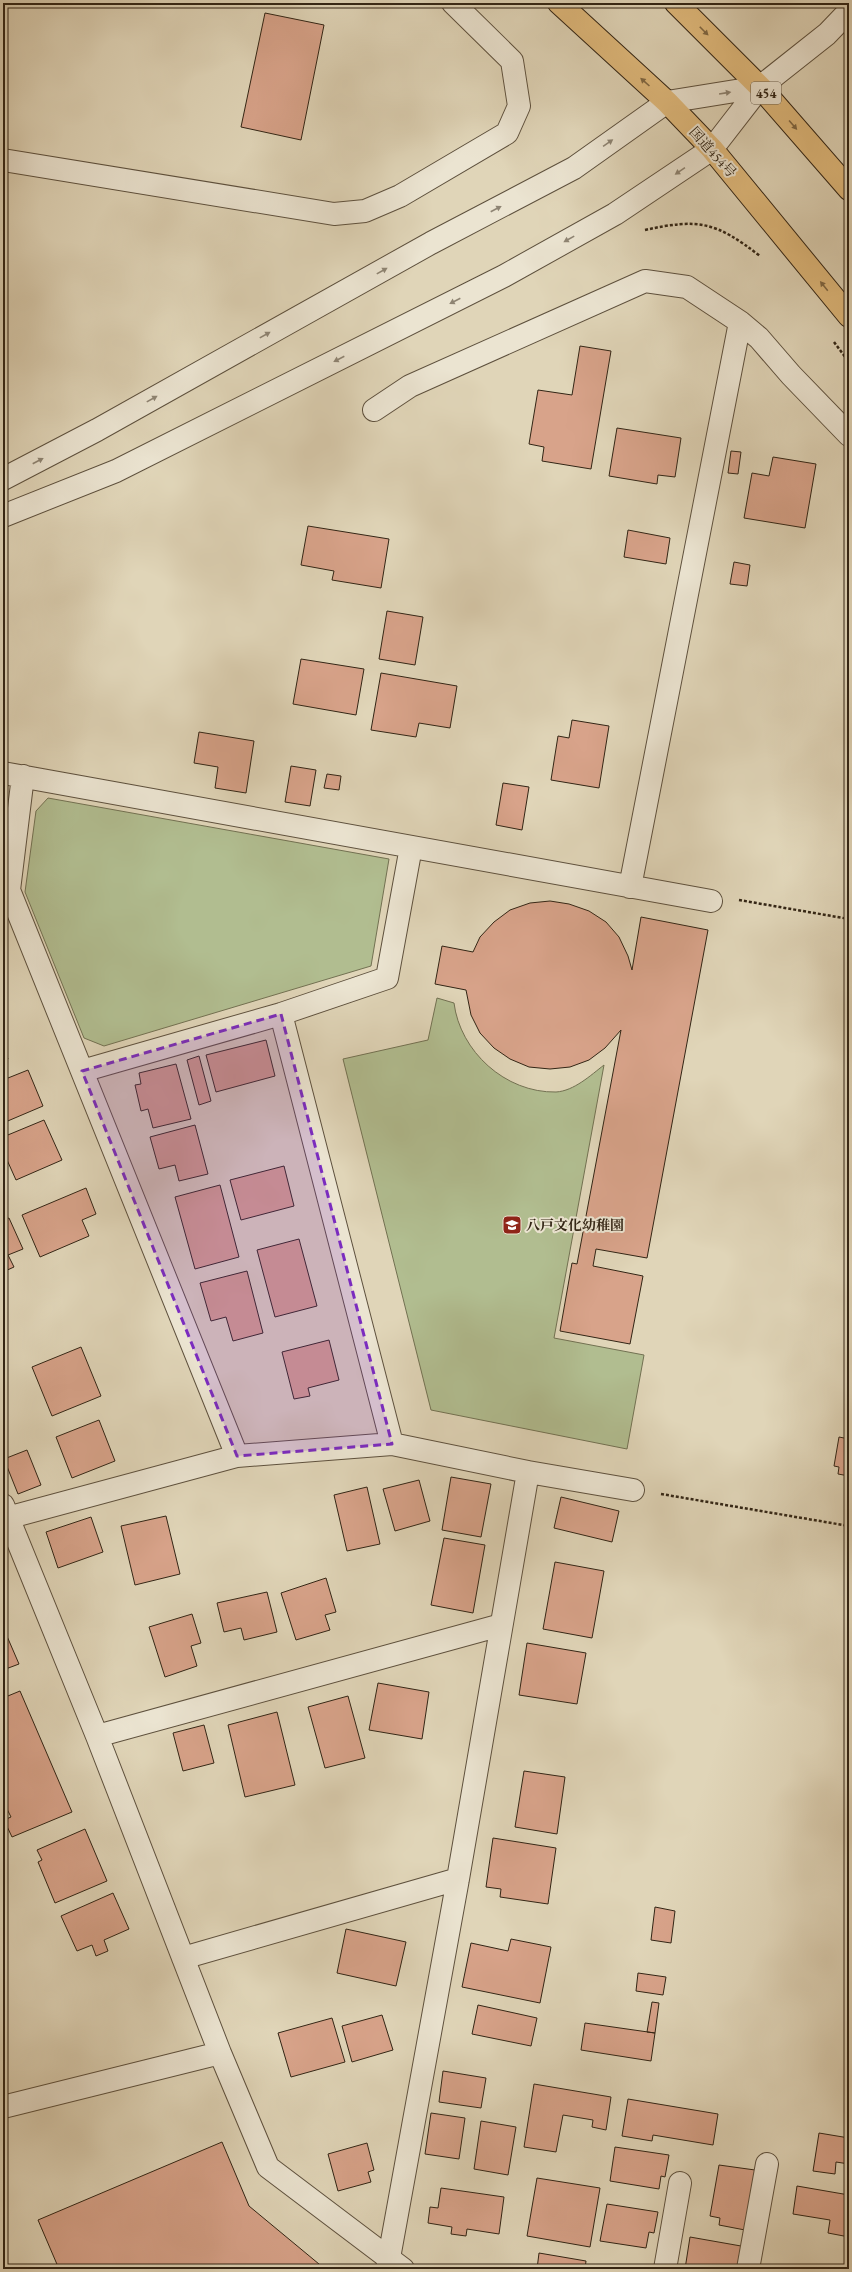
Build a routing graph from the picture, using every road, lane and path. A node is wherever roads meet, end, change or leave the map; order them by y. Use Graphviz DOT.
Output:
graph roads {
  1 [pos="453,3"];
  2 [pos="559,3"];
  3 [pos="676,3"];
  4 [pos="849,11"];
  5 [pos="760,87"];
  6 [pos="668,102"];
  7 [pos="712,149"];
  8 [pos="3,160"];
  9 [pos="849,189"];
  10 [pos="642,231"];
  11 [pos="761,257"];
  12 [pos="849,316"];
  13 [pos="740,322"];
  14 [pos="831,337"];
  15 [pos="849,362"];
  16 [pos="374,410"];
  17 [pos="849,435"];
  18 [pos="3,479"];
  19 [pos="3,516"];
  20 [pos="13,775"];
  21 [pos="411,847"];
  22 [pos="630,886"];
  23 [pos="711,901"];
  24 [pos="849,919"];
  25 [pos="281,1014"];
  26 [pos="82,1071"];
  27 [pos="392,1444"];
  28 [pos="236,1456"];
  29 [pos="528,1472"];
  30 [pos="633,1490"];
  31 [pos="5,1514"];
  32 [pos="849,1526"];
  33 [pos="501,1625"];
  34 [pos="96,1736"];
  35 [pos="458,1879"];
  36 [pos="183,1958"];
  37 [pos="220,2053"];
  38 [pos="3,2107"];
  39 [pos="767,2164"];
  40 [pos="680,2184"];
  41 [pos="393,2265"];
  42 [pos="665,2269"];
  43 [pos="748,2269"];
  1 -- 8 [label="street"];
  6 -- 2 [label="highway, 国道454号, one-way"];
  3 -- 5 [label="highway, 454, one-way"];
  4 -- 5 [label="street"];
  6 -- 5 [label="street, one-way"];
  5 -- 7 [label="street"];
  5 -- 9 [label="highway, 454, one-way"];
  6 -- 7 [label="highway, 国道454号"];
  18 -- 6 [label="street, one-way"];
  12 -- 7 [label="highway, 国道454号, one-way"];
  7 -- 19 [label="street, one-way"];
  10 -- 11 [label="path"];
  13 -- 16 [label="street"];
  13 -- 17 [label="street"];
  13 -- 22 [label="street"];
  14 -- 15 [label="path"];
  20 -- 21 [label="street"];
  20 -- 26 [label="street"];
  21 -- 22 [label="street"];
  21 -- 25 [label="street"];
  22 -- 23 [label="street"];
  23 -- 24 [label="path"];
  25 -- 26 [label="street"];
  25 -- 27 [label="street"];
  26 -- 28 [label="street"];
  27 -- 28 [label="street"];
  27 -- 29 [label="street"];
  28 -- 31 [label="street"];
  29 -- 30 [label="street"];
  29 -- 33 [label="street"];
  30 -- 32 [label="path"];
  31 -- 34 [label="street"];
  33 -- 34 [label="street"];
  33 -- 35 [label="street"];
  34 -- 36 [label="street"];
  35 -- 36 [label="street"];
  35 -- 41 [label="street"];
  36 -- 37 [label="street"];
  37 -- 38 [label="street"];
  37 -- 41 [label="street"];
  39 -- 43 [label="street"];
  40 -- 42 [label="street"];
}
